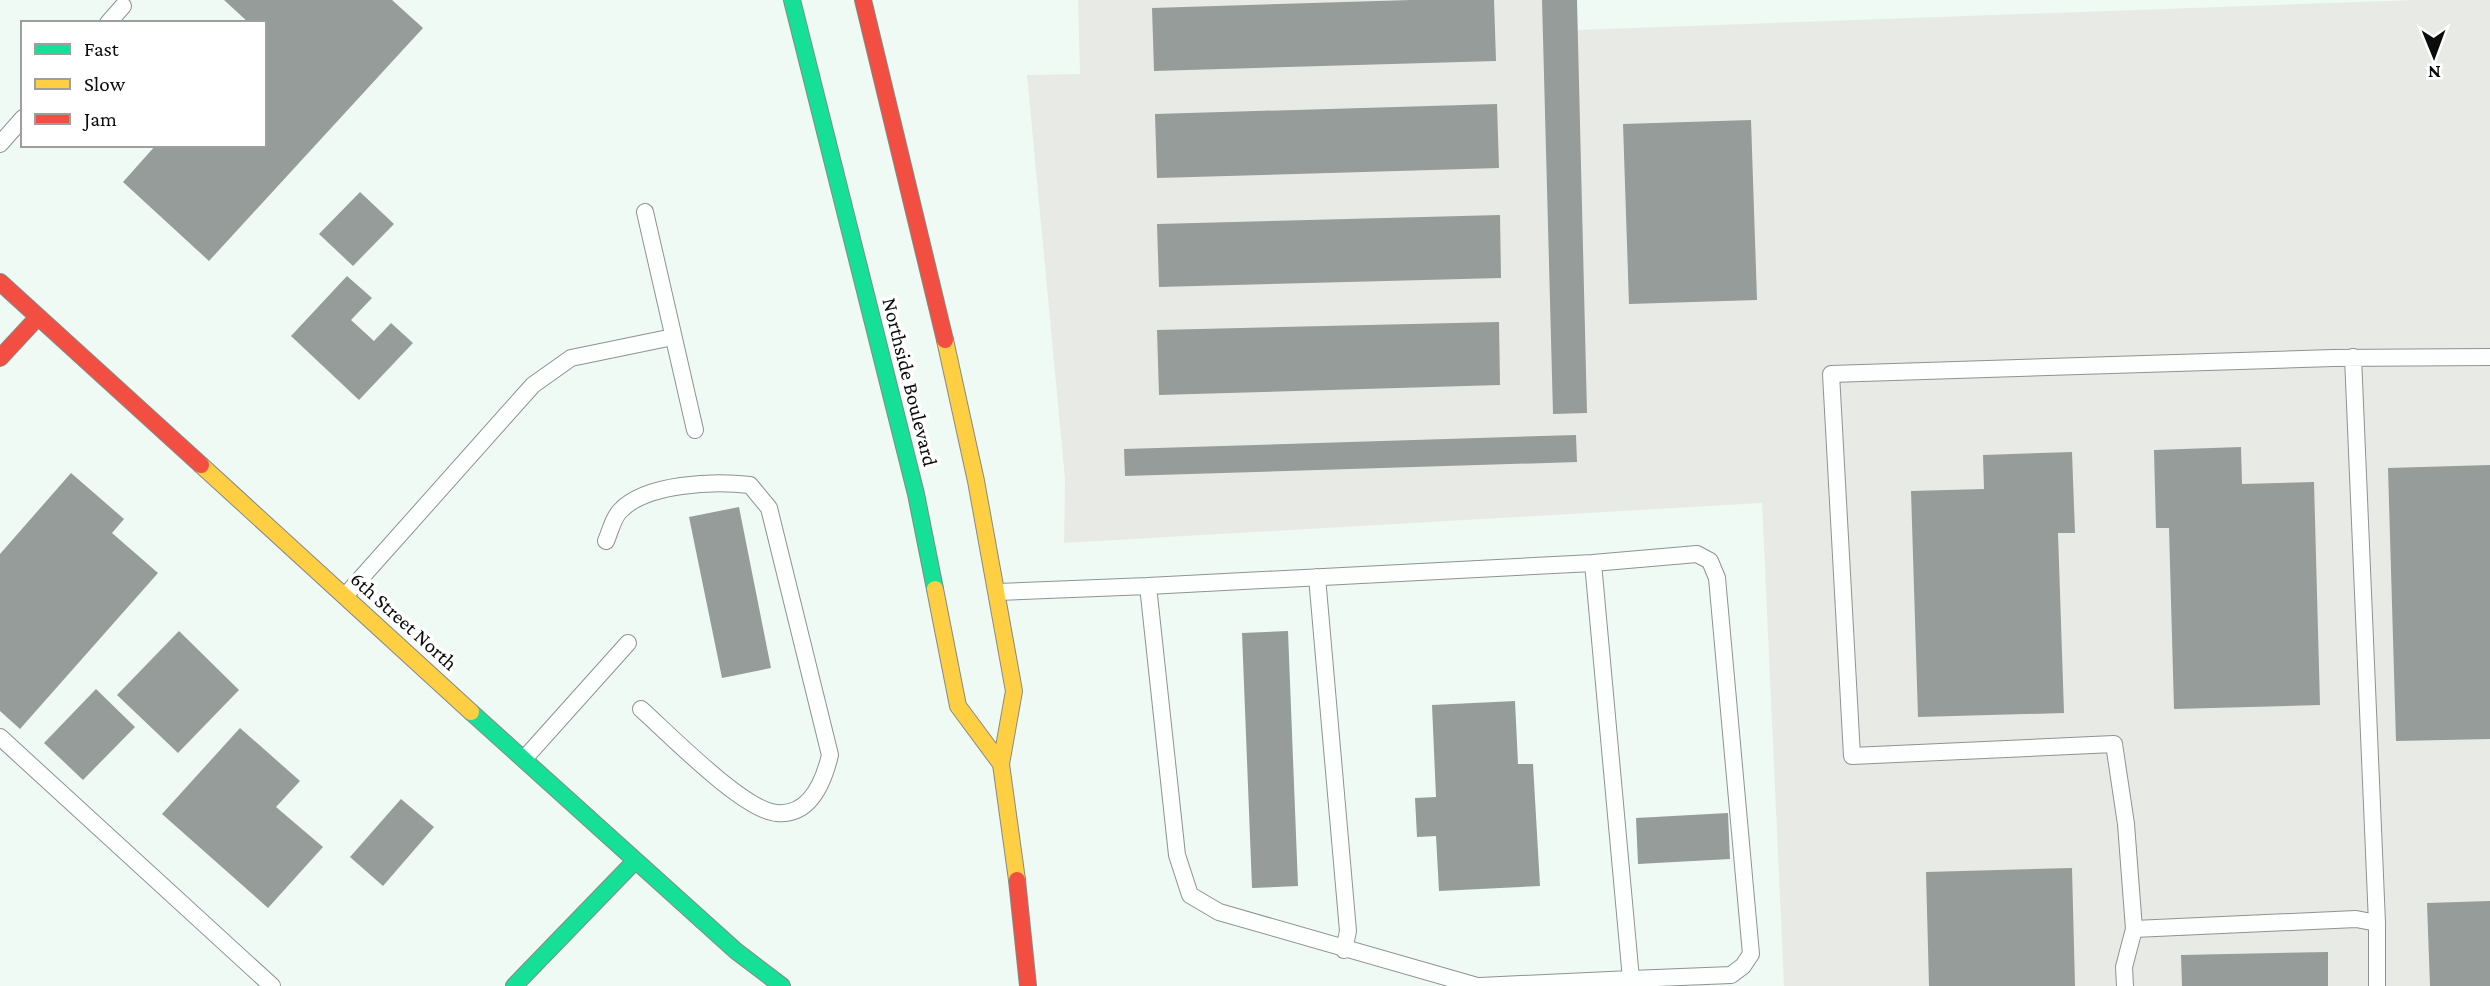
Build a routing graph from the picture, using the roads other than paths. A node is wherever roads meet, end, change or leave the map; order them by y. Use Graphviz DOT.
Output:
graph roads {
  1 [pos="792,0"];
  2 [pos="863,0"];
  3 [pos="123,6"];
  4 [pos="110,21"];
  5 [pos="21,120"];
  6 [pos="0,144"];
  7 [pos="645,212"];
  8 [pos="0,282"];
  9 [pos="38,317"];
  10 [pos="673,337"];
  11 [pos="2353,357"];
  12 [pos="0,358"];
  13 [pos="2490,358"];
  14 [pos="695,430"];
  15 [pos="606,541"];
  16 [pos="1593,563"];
  17 [pos="1317,577"];
  18 [pos="1147,586"];
  19 [pos="997,592"];
  20 [pos="345,596"];
  21 [pos="628,643"];
  22 [pos="641,709"];
  23 [pos="0,737"];
  24 [pos="524,759"];
  25 [pos="1001,764"];
  26 [pos="635,861"];
  27 [pos="2377,923"];
  28 [pos="2134,929"];
  29 [pos="1344,950"];
  30 [pos="1631,979"];
  31 [pos="520,980"];
  32 [pos="272,986"];
  33 [pos="539,986"];
  34 [pos="782,986"];
  35 [pos="1028,986"];
  36 [pos="1479,986"];
  37 [pos="2125,986"];
  38 [pos="2377,986"];
  1 -- 25 [label="main road, Northside Boulevard"];
  2 -- 19 [label="main road, Northside Boulevard"];
  3 -- 4 [label="lane"];
  5 -- 6 [label="lane"];
  7 -- 10 [label="lane"];
  8 -- 9 [label="main road, 6th Street North"];
  9 -- 12 [label="main road"];
  9 -- 20 [label="main road, 6th Street North"];
  10 -- 14 [label="lane"];
  10 -- 20 [label="lane"];
  11 -- 13 [label="lane"];
  11 -- 27 [label="lane"];
  11 -- 28 [label="lane"];
  15 -- 22 [label="lane"];
  16 -- 17 [label="lane"];
  16 -- 30 [label="lane"];
  16 -- 30 [label="lane"];
  17 -- 18 [label="lane"];
  17 -- 29 [label="lane"];
  18 -- 19 [label="lane"];
  18 -- 29 [label="lane"];
  19 -- 25 [label="main road, Northside Boulevard"];
  20 -- 24 [label="main road, 6th Street North"];
  21 -- 24 [label="lane"];
  23 -- 32 [label="lane"];
  24 -- 26 [label="main road, 6th Street North"];
  25 -- 35 [label="main road, Northside Boulevard"];
  26 -- 31 [label="main road"];
  26 -- 34 [label="main road, 6th Street North"];
  27 -- 28 [label="lane"];
  27 -- 38 [label="lane"];
  28 -- 37 [label="lane"];
  29 -- 36 [label="lane"];
  30 -- 36 [label="lane"];
  31 -- 33 [label="lane"];
}
